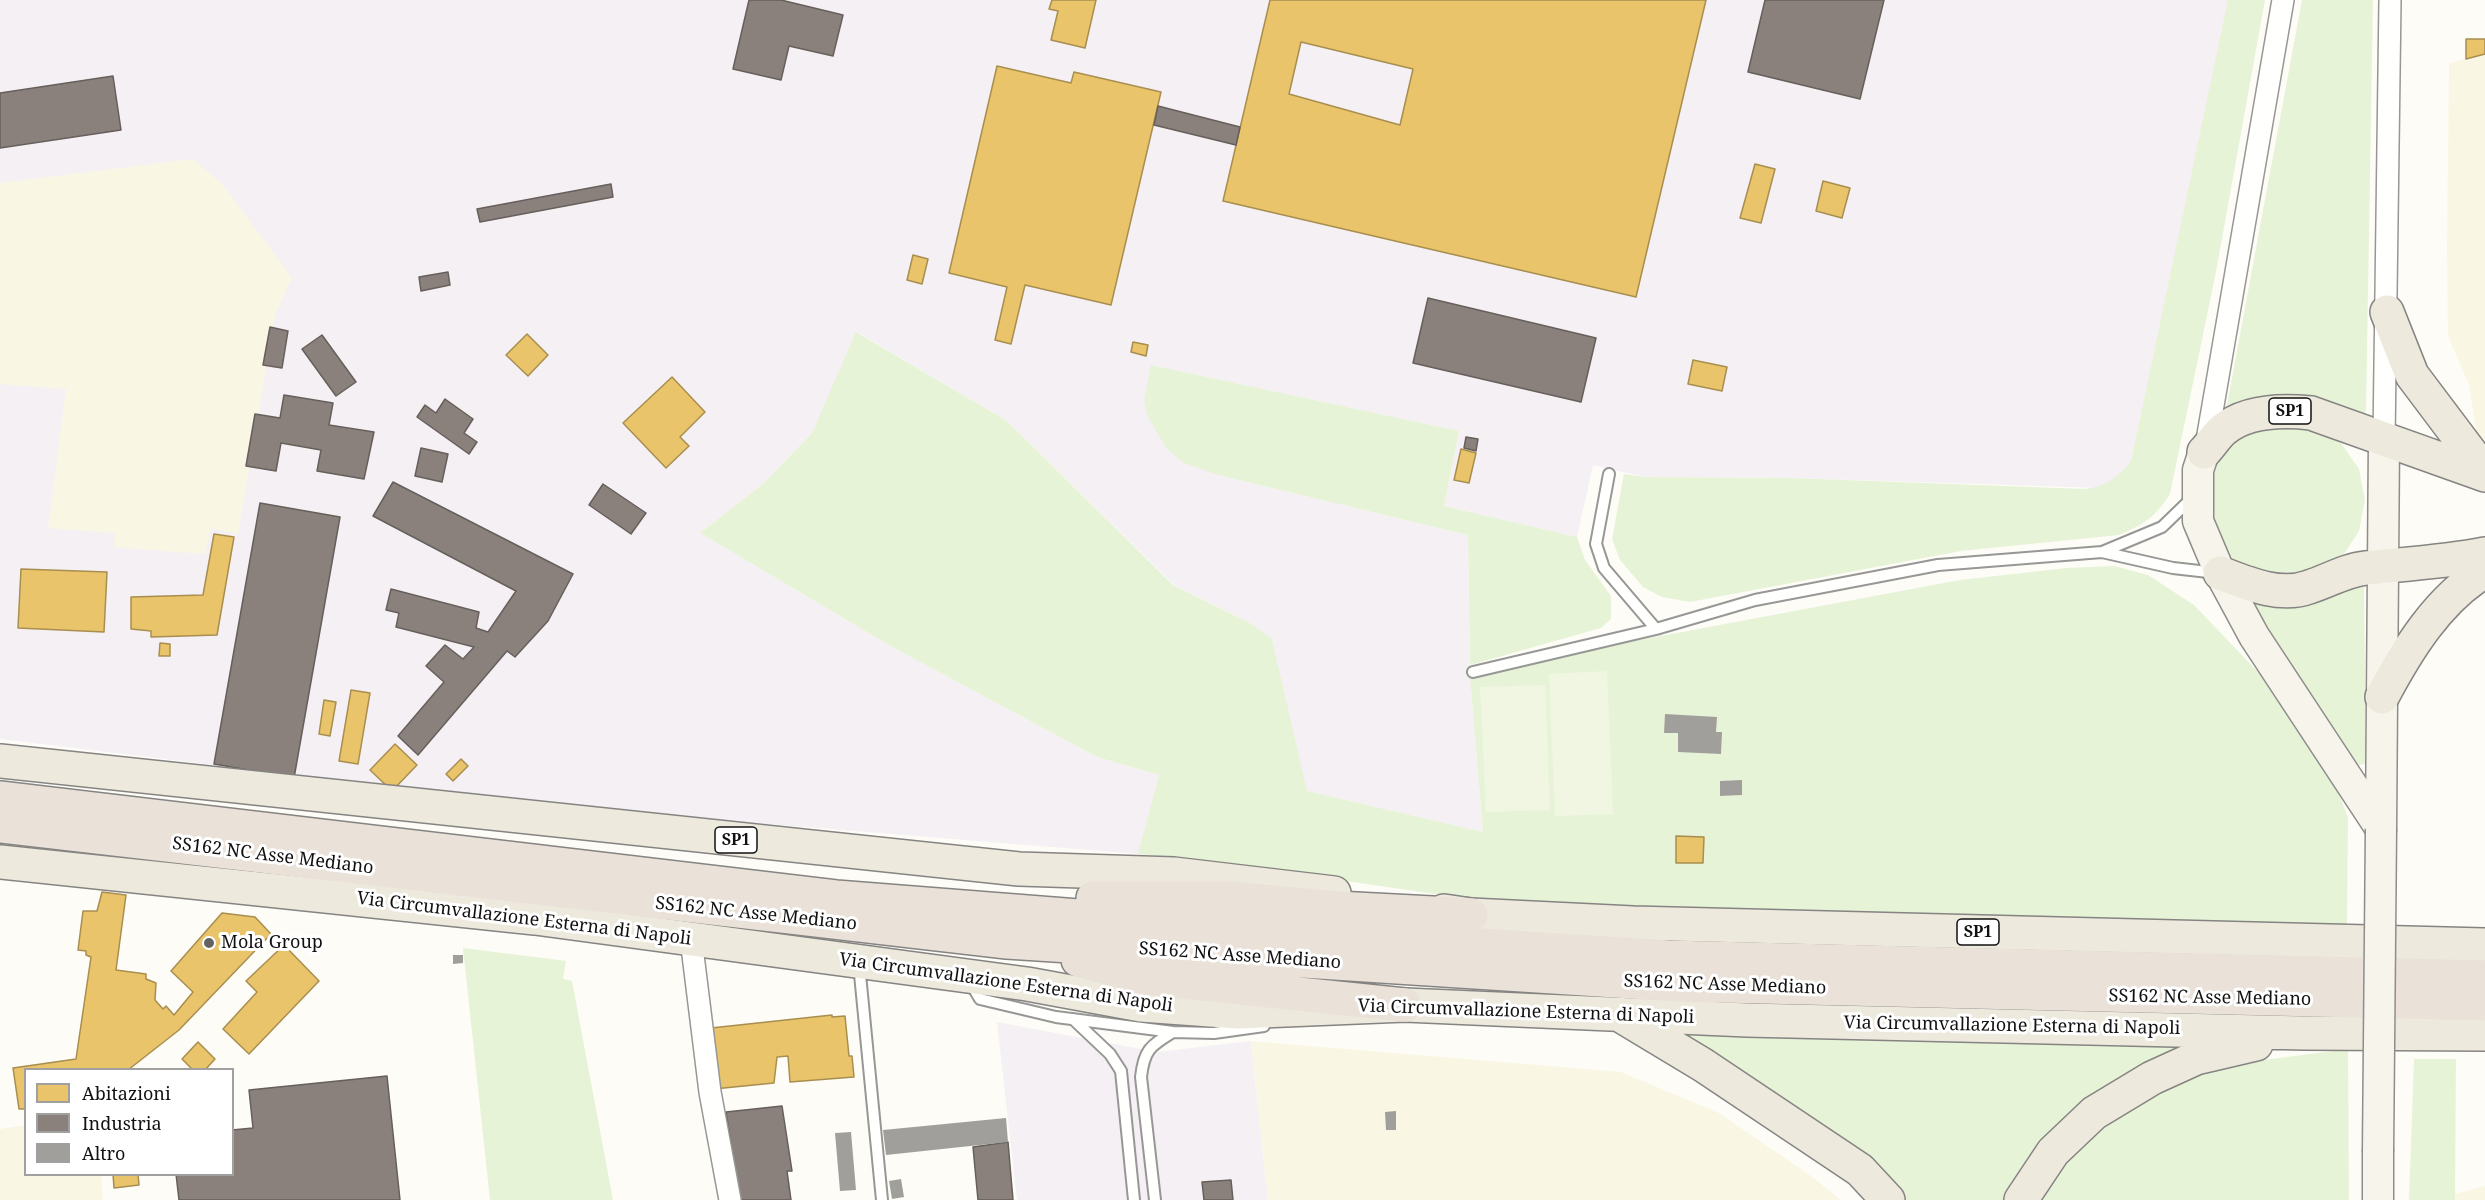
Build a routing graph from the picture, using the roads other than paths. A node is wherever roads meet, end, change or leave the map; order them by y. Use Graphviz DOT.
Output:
graph roads {
  1 [pos="2283,0"];
  2 [pos="2390,0"];
  3 [pos="2387,312"];
  4 [pos="2384,439"];
  5 [pos="2205,452"];
  6 [pos="1609,474"];
  7 [pos="2485,474"];
  8 [pos="2197,494"];
  9 [pos="2102,552"];
  10 [pos="2485,554"];
  11 [pos="2383,568"];
  12 [pos="2485,571"];
  13 [pos="2220,573"];
  14 [pos="1656,629"];
  15 [pos="1473,672"];
  16 [pos="2382,697"];
  17 [pos="0,761"];
  18 [pos="0,798"];
  19 [pos="0,826"];
  20 [pos="2381,829"];
  21 [pos="0,862"];
  22 [pos="836,897"];
  23 [pos="1471,915"];
  24 [pos="691,939"];
  25 [pos="1007,942"];
  26 [pos="2485,945"];
  27 [pos="859,962"];
  28 [pos="966,976"];
  29 [pos="2485,977"];
  30 [pos="2485,1004"];
  31 [pos="1406,1005"];
  32 [pos="1350,1007"];
  33 [pos="1616,1012"];
  34 [pos="1072,1019"];
  35 [pos="1317,1020"];
  36 [pos="1277,1025"];
  37 [pos="1173,1032"];
  38 [pos="2304,1033"];
  39 [pos="2485,1034"];
  40 [pos="730,1200"];
  41 [pos="882,1200"];
  42 [pos="1134,1200"];
  43 [pos="1155,1200"];
  44 [pos="1888,1200"];
  45 [pos="2021,1200"];
  46 [pos="2378,1200"];
  1 -- 5 [label="street"];
  2 -- 3 [label="street"];
  3 -- 4 [label="street"];
  3 -- 7 [label="main road"];
  4 -- 5 [label="main road, SP1"];
  4 -- 7 [label="main road"];
  4 -- 11 [label="main road"];
  5 -- 8 [label="main road, SP1"];
  6 -- 14 [label="lane"];
  8 -- 9 [label="lane"];
  8 -- 13 [label="main road, SP1"];
  9 -- 13 [label="lane"];
  9 -- 14 [label="lane"];
  10 -- 11 [label="main road"];
  11 -- 13 [label="main road"];
  11 -- 16 [label="main road"];
  12 -- 16 [label="main road"];
  13 -- 20 [label="main road, SP1"];
  14 -- 15 [label="lane"];
  16 -- 20 [label="main road"];
  17 -- 23 [label="main road, SP1"];
  18 -- 22 [label="highway, SS162 NC Asse Mediano"];
  19 -- 25 [label="highway, SS162 NC Asse Mediano"];
  20 -- 46 [label="main road, bridge"];
  21 -- 24 [label="main road, Via Circumvallazione Esterna di Napoli"];
  22 -- 23 [label="highway"];
  22 -- 29 [label="highway, SS162 NC Asse Mediano"];
  23 -- 26 [label="main road, SP1"];
  24 -- 27 [label="main road, Via Circumvallazione Esterna di Napoli"];
  24 -- 40 [label="street"];
  25 -- 30 [label="highway, SS162 NC Asse Mediano"];
  25 -- 31 [label="highway"];
  27 -- 28 [label="main road, Via Circumvallazione Esterna di Napoli"];
  27 -- 41 [label="lane"];
  28 -- 32 [label="main road, Via Circumvallazione Esterna di Napoli"];
  28 -- 34 [label="lane"];
  31 -- 32 [label="main road, Via Circumvallazione Esterna di Napoli"];
  31 -- 33 [label="main road, Via Circumvallazione Esterna di Napoli"];
  32 -- 35 [label="lane"];
  33 -- 38 [label="main road, Via Circumvallazione Esterna di Napoli"];
  33 -- 44 [label="main road"];
  34 -- 37 [label="lane"];
  34 -- 42 [label="lane"];
  36 -- 37 [label="lane"];
  37 -- 43 [label="lane"];
  38 -- 39 [label="main road, Via Circumvallazione Esterna di Napoli"];
  38 -- 45 [label="main road"];
}
